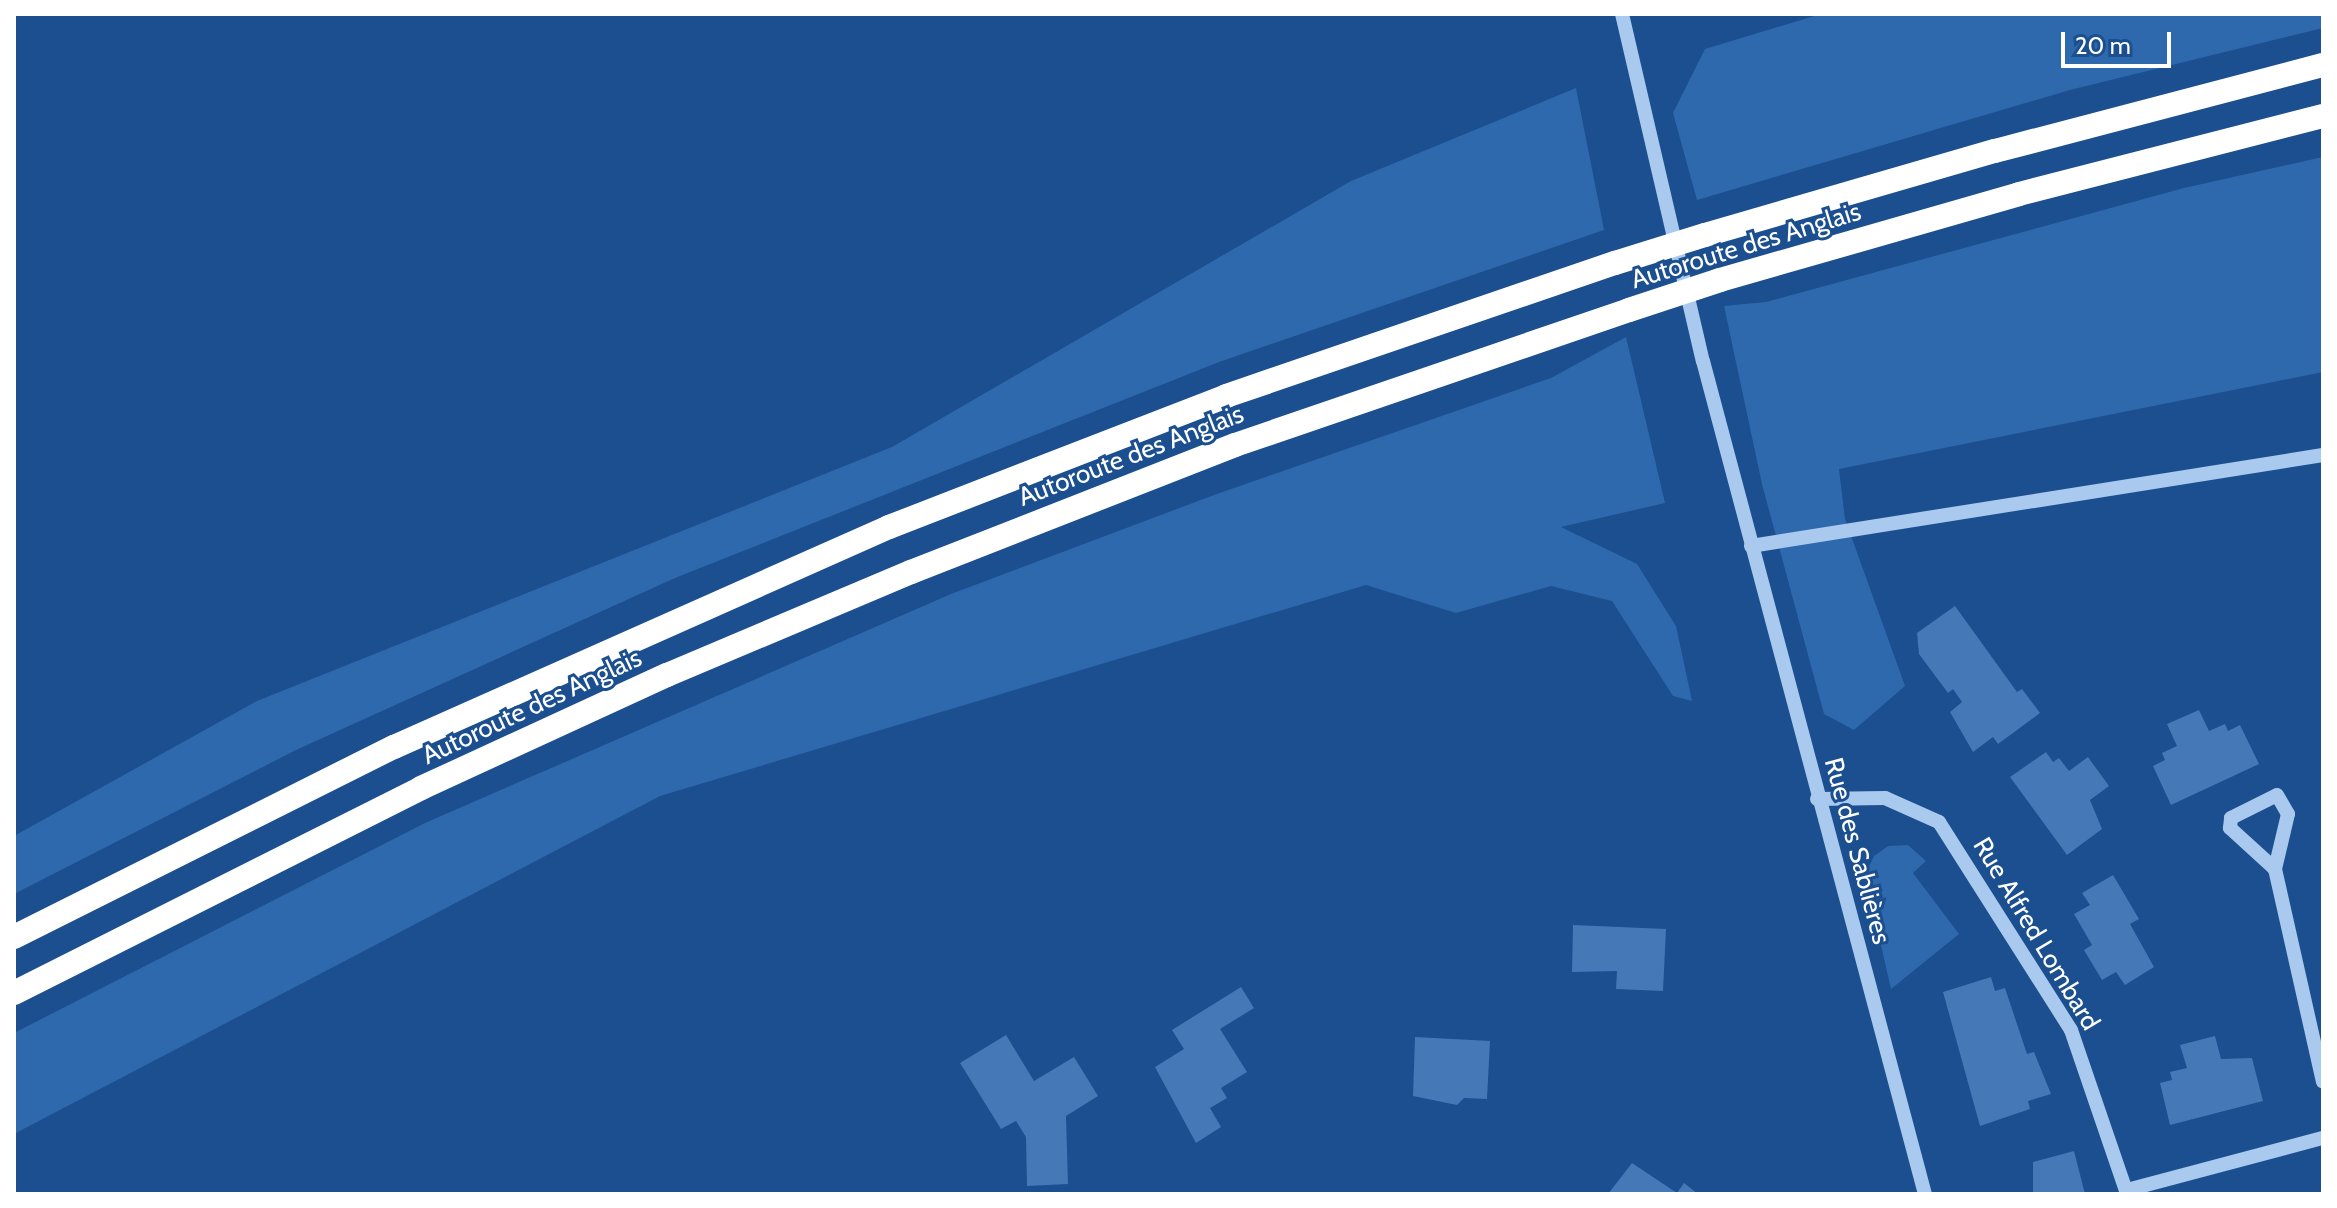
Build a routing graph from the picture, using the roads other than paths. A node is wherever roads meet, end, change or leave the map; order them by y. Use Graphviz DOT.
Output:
graph roads {
  1 [pos="1622,14"];
  2 [pos="2323,65"];
  3 [pos="2323,116"];
  4 [pos="2323,455"];
  5 [pos="1751,546"];
  6 [pos="1817,799"];
  7 [pos="2275,869"];
  8 [pos="14,937"];
  9 [pos="14,993"];
  10 [pos="2323,1082"];
  11 [pos="2323,1138"];
  12 [pos="2127,1192"];
  13 [pos="1925,1194"];
  1 -- 5 [label="street, Rue des Sablières"];
  2 -- 8 [label="highway, Autoroute des Anglais, bridge"];
  3 -- 9 [label="highway, Autoroute des Anglais, bridge"];
  4 -- 5 [label="street"];
  5 -- 6 [label="street, Rue des Sablières"];
  6 -- 12 [label="street, Rue Alfred Lombard"];
  6 -- 13 [label="street, Rue des Sablières"];
  7 -- 7 [label="street"];
  7 -- 10 [label="street"];
  11 -- 12 [label="street"];
}
